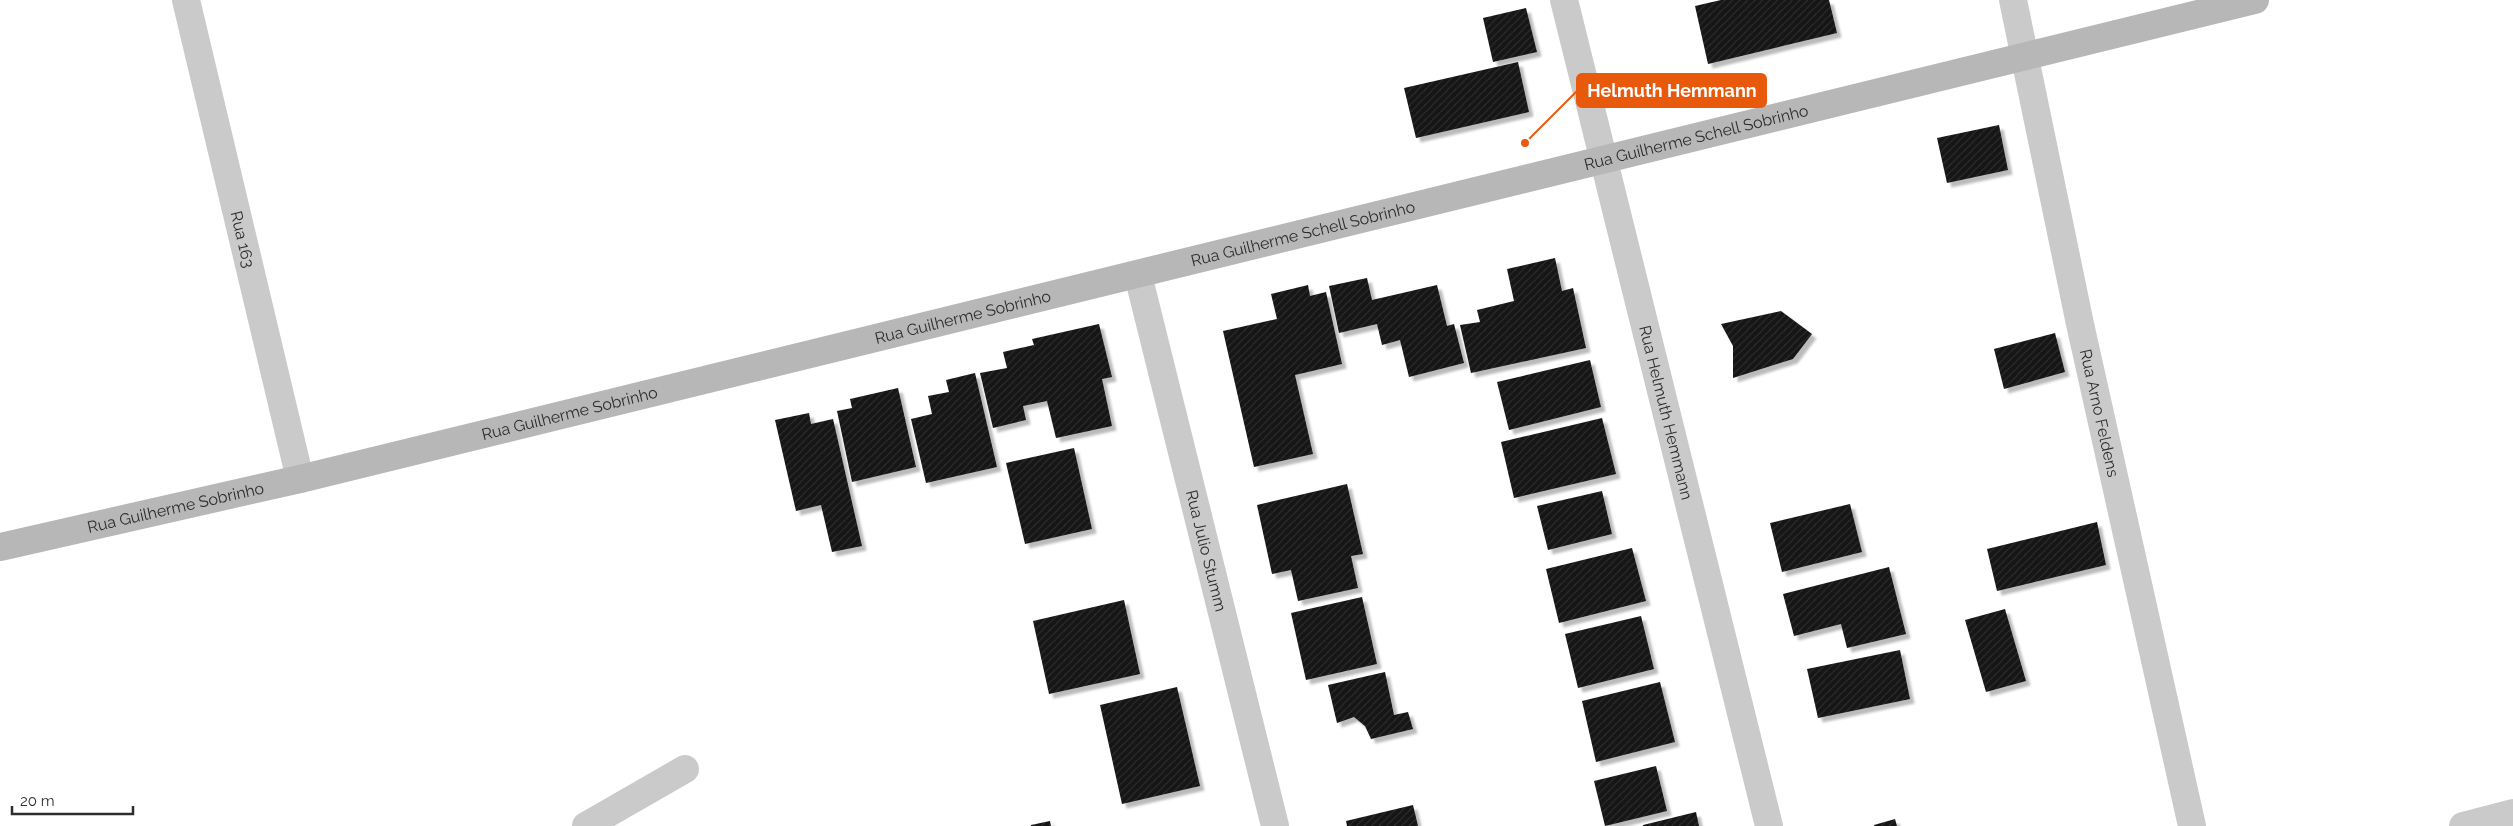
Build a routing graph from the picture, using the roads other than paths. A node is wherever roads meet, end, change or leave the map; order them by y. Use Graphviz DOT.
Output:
graph roads {
  1 [pos="186,0"];
  2 [pos="1564,0"];
  3 [pos="2013,0"];
  4 [pos="2255,0"];
  5 [pos="2026,58"];
  6 [pos="1604,160"];
  7 [pos="1138,275"];
  8 [pos="300,479"];
  9 [pos="0,547"];
  10 [pos="685,769"];
  11 [pos="2513,813"];
  12 [pos="586,826"];
  13 [pos="1275,826"];
  14 [pos="1769,826"];
  15 [pos="2192,826"];
  16 [pos="2463,826"];
  1 -- 8 [label="street, Rua 163"];
  2 -- 6 [label="street, Rua Helmuth Hemmann"];
  3 -- 5 [label="street, Rua Arno Feldens"];
  4 -- 5 [label="street, Rua Guilherme Schell Sobrinho"];
  5 -- 6 [label="street, Rua Guilherme Schell Sobrinho"];
  5 -- 15 [label="street, Rua Arno Feldens"];
  6 -- 7 [label="street, Rua Guilherme Schell Sobrinho"];
  6 -- 14 [label="street, Rua Helmuth Hemmann"];
  7 -- 8 [label="street, Rua Guilherme Sobrinho"];
  7 -- 13 [label="street, Rua Julio Stumm"];
  8 -- 9 [label="street, Rua Guilherme Sobrinho"];
  10 -- 12 [label="street"];
  11 -- 16 [label="street"];
}
